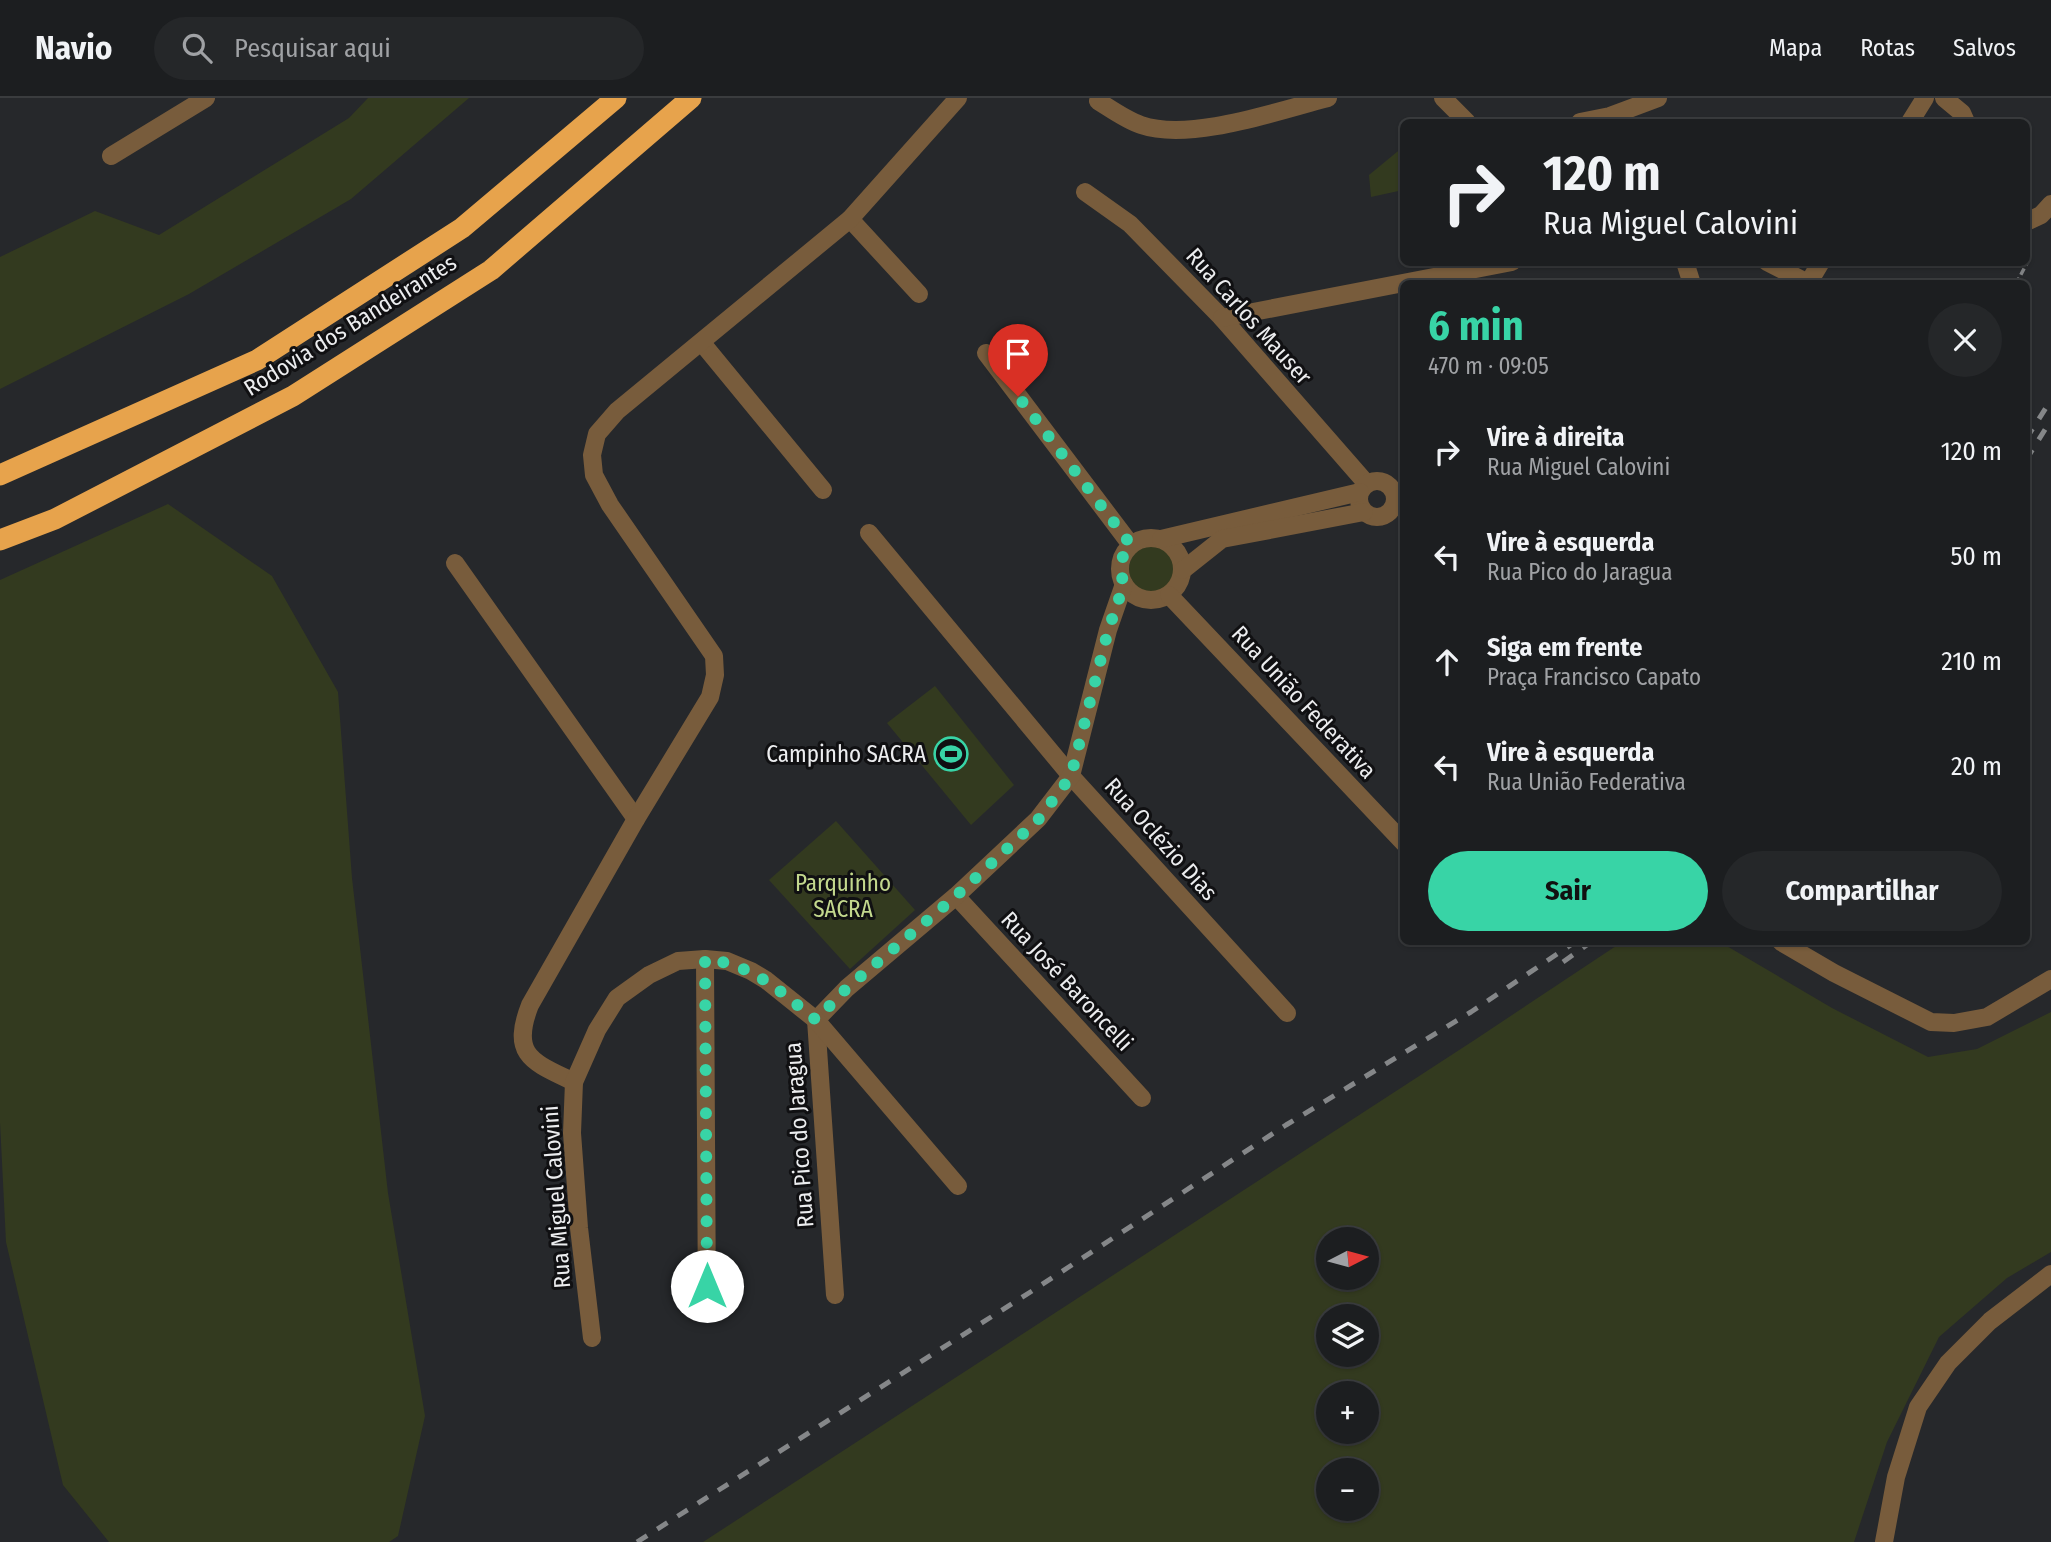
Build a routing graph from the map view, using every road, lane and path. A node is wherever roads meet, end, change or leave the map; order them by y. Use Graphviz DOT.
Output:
graph roads {
  1 [pos="206,98"];
  2 [pos="616,98"];
  3 [pos="691,98"];
  4 [pos="958,98"];
  5 [pos="1328,98"];
  6 [pos="1443,98"];
  7 [pos="1658,98"];
  8 [pos="1925,98"];
  9 [pos="1944,98"];
  10 [pos="1098,101"];
  11 [pos="1464,119"];
  12 [pos="1595,119"];
  13 [pos="1912,119"];
  14 [pos="1965,119"];
  15 [pos="111,156"];
  16 [pos="1084,192"];
  17 [pos="2051,204"];
  18 [pos="850,219"];
  19 [pos="2030,220"];
  20 [pos="1491,266"];
  21 [pos="1775,266"];
  22 [pos="1419,280"];
  23 [pos="1803,280"];
  24 [pos="1400,284"];
  25 [pos="919,294"];
  26 [pos="1222,318"];
  27 [pos="702,343"];
  28 [pos="986,353"];
  29 [pos="0,475"];
  30 [pos="1363,488"];
  31 [pos="823,490"];
  32 [pos="1398,505"];
  33 [pos="1364,512"];
  34 [pos="869,533"];
  35 [pos="1161,539"];
  36 [pos="0,540"];
  37 [pos="1131,545"];
  38 [pos="455,563"];
  39 [pos="1183,570"];
  40 [pos="1124,584"];
  41 [pos="1168,595"];
  42 [pos="1071,776"];
  43 [pos="636,818"];
  44 [pos="1400,839"];
  45 [pos="956,896"];
  46 [pos="1786,945"];
  47 [pos="705,959"];
  48 [pos="2051,979"];
  49 [pos="1287,1013"];
  50 [pos="816,1020"];
  51 [pos="574,1082"];
  52 [pos="1142,1098"];
  53 [pos="958,1186"];
  54 [pos="2051,1273"];
  55 [pos="835,1294"];
  56 [pos="707,1313"];
  57 [pos="592,1338"];
  58 [pos="1884,1542"];
  1 -- 15 [label="street"];
  2 -- 29 [label="highway, Rodovia dos Bandeirantes"];
  3 -- 36 [label="highway, Rodovia dos Bandeirantes"];
  4 -- 18 [label="street"];
  5 -- 10 [label="street"];
  6 -- 11 [label="street"];
  7 -- 12 [label="street"];
  8 -- 13 [label="street"];
  9 -- 14 [label="street"];
  16 -- 26 [label="street, Rua Carlos Mauser"];
  17 -- 19 [label="street"];
  18 -- 25 [label="street"];
  18 -- 27 [label="street"];
  20 -- 22 [label="street"];
  21 -- 23 [label="street"];
  24 -- 26 [label="street"];
  26 -- 30 [label="street, Rua Carlos Mauser"];
  27 -- 31 [label="street"];
  27 -- 43 [label="street"];
  28 -- 37 [label="street"];
  30 -- 32 [label="street"];
  30 -- 33 [label="street"];
  30 -- 35 [label="street"];
  32 -- 33 [label="street"];
  33 -- 39 [label="street"];
  34 -- 42 [label="street, Rua Oclézio Dias"];
  35 -- 37 [label="street"];
  35 -- 39 [label="street"];
  37 -- 40 [label="street"];
  38 -- 43 [label="street"];
  39 -- 41 [label="street"];
  40 -- 41 [label="street"];
  40 -- 42 [label="street, Rua Pico do Jaragua"];
  41 -- 44 [label="street, Rua União Federativa"];
  42 -- 45 [label="street, Rua Pico do Jaragua"];
  42 -- 49 [label="street, Rua Oclézio Dias"];
  43 -- 51 [label="street"];
  45 -- 50 [label="street, Rua Pico do Jaragua"];
  45 -- 52 [label="street, Rua José Baroncelli"];
  46 -- 48 [label="street"];
  47 -- 50 [label="street, Rua Miguel Calovini"];
  47 -- 51 [label="street, Rua Miguel Calovini"];
  47 -- 56 [label="street"];
  50 -- 53 [label="street, Rua Miguel Calovini"];
  50 -- 55 [label="street, Rua Pico do Jaragua"];
  51 -- 57 [label="street, Rua Miguel Calovini"];
  54 -- 58 [label="street"];
}
